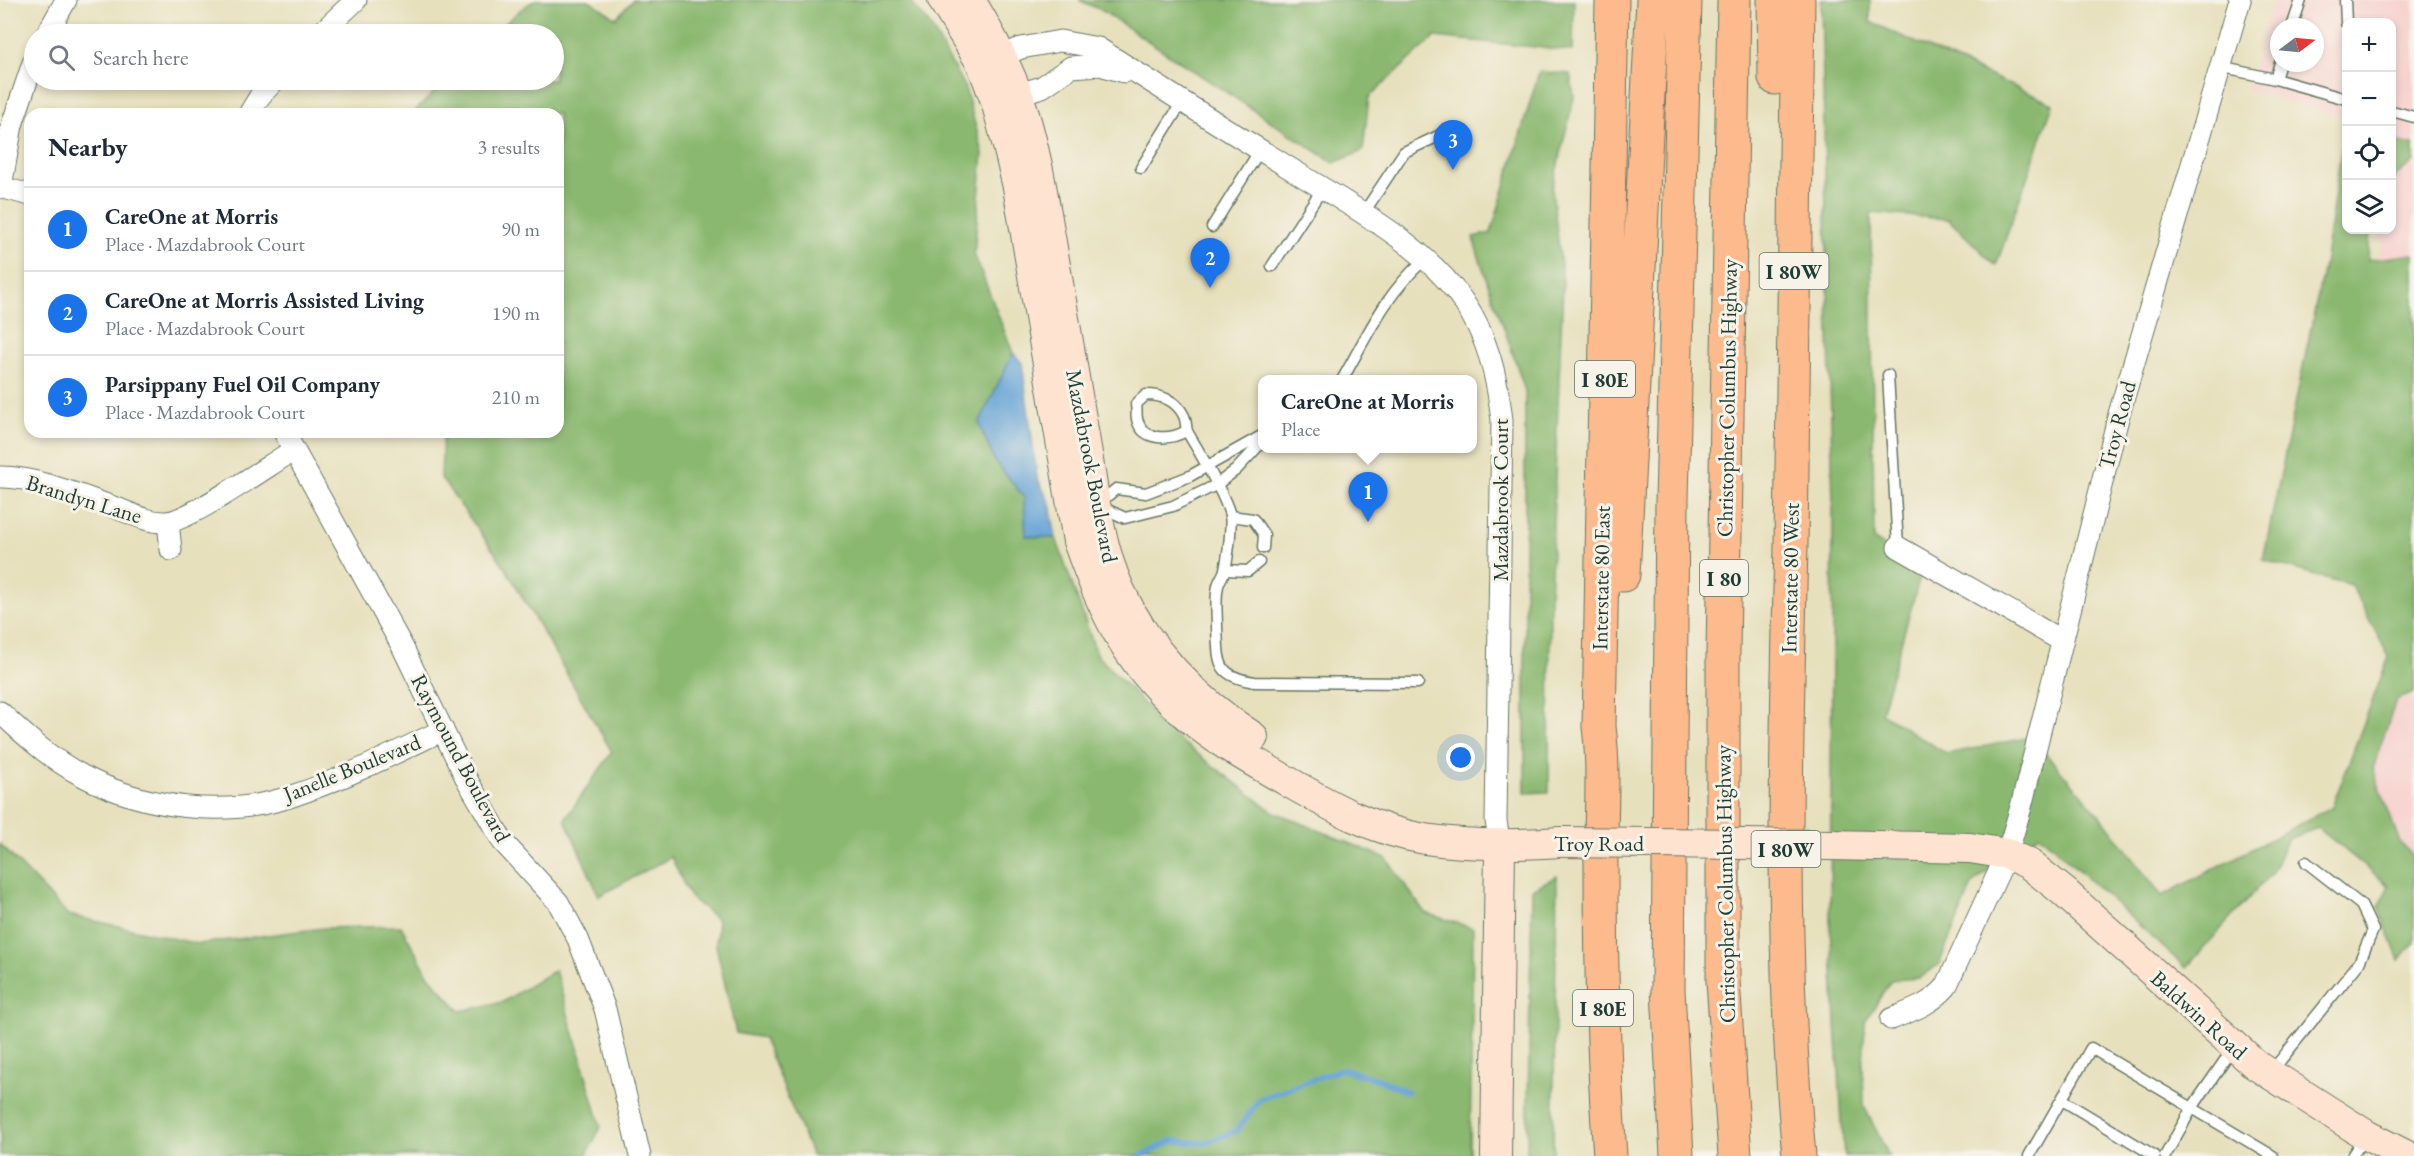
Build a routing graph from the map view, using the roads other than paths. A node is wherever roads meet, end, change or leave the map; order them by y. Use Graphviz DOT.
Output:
graph roads {
  1 [pos="66,0"];
  2 [pos="356,0"];
  3 [pos="943,0"];
  4 [pos="970,0"];
  5 [pos="1612,0"];
  6 [pos="1653,0"];
  7 [pos="1685,0"];
  8 [pos="1734,0"];
  9 [pos="1774,0"];
  10 [pos="1798,0"];
  11 [pos="2240,0"];
  12 [pos="2301,0"];
  13 [pos="2345,0"];
  14 [pos="2295,18"];
  15 [pos="2346,18"];
  16 [pos="52,24"];
  17 [pos="331,24"];
  18 [pos="992,60"];
  19 [pos="2219,67"];
  20 [pos="2277,72"];
  21 [pos="1144,78"];
  22 [pos="2275,79"];
  23 [pos="24,90"];
  24 [pos="266,90"];
  25 [pos="1006,98"];
  26 [pos="2342,98"];
  27 [pos="1182,102"];
  28 [pos="253,108"];
  29 [pos="2396,112"];
  30 [pos="2414,117"];
  31 [pos="1447,132"];
  32 [pos="1260,150"];
  33 [pos="1141,168"];
  34 [pos="0,187"];
  35 [pos="1322,189"];
  36 [pos="24,193"];
  37 [pos="1363,214"];
  38 [pos="1212,226"];
  39 [pos="1424,260"];
  40 [pos="1272,266"];
  41 [pos="1345,375"];
  42 [pos="1888,375"];
  43 [pos="1186,431"];
  44 [pos="1258,438"];
  45 [pos="289,441"];
  46 [pos="1258,446"];
  47 [pos="1206,466"];
  48 [pos="0,477"];
  49 [pos="1216,485"];
  50 [pos="1084,508"];
  51 [pos="1230,516"];
  52 [pos="168,522"];
  53 [pos="1791,542"];
  54 [pos="1898,547"];
  55 [pos="1263,549"];
  56 [pos="171,550"];
  57 [pos="1259,562"];
  58 [pos="1225,570"];
  59 [pos="2062,641"];
  60 [pos="1418,683"];
  61 [pos="0,712"];
  62 [pos="443,730"];
  63 [pos="1603,757"];
  64 [pos="1500,846"];
  65 [pos="2007,854"];
  66 [pos="2306,862"];
  67 [pos="1891,1018"];
  68 [pos="2235,1047"];
  69 [pos="2268,1074"];
  70 [pos="2062,1100"];
  71 [pos="2192,1108"];
  72 [pos="2359,1145"];
  73 [pos="2414,1146"];
  74 [pos="640,1156"];
  75 [pos="1496,1156"];
  76 [pos="1610,1156"];
  77 [pos="1677,1156"];
  78 [pos="1735,1156"];
  79 [pos="1799,1156"];
  80 [pos="2029,1156"];
  81 [pos="2155,1156"];
  82 [pos="2165,1156"];
  83 [pos="2273,1156"];
  84 [pos="2407,1156"];
  1 -- 16 [label="street"];
  2 -- 17 [label="street"];
  3 -- 18 [label="street"];
  4 -- 18 [label="street"];
  5 -- 63 [label="highway, Interstate 80 East / I 80E"];
  6 -- 63 [label="highway"];
  7 -- 77 [label="highway, I 80"];
  8 -- 78 [label="highway, Christopher Columbus Highway / I 80"];
  9 -- 53 [label="highway"];
  10 -- 53 [label="highway, Interstate 80 West / I 80W"];
  11 -- 19 [label="street, Troy Road"];
  12 -- 14 [label="lane"];
  13 -- 15 [label="lane"];
  18 -- 21 [label="street, Mazdabrook Court"];
  18 -- 25 [label="street, Mazdabrook Boulevard"];
  19 -- 22 [label="lane"];
  19 -- 59 [label="street, Troy Road"];
  20 -- 22 [label="lane"];
  21 -- 25 [label="street, Mazdabrook Court"];
  21 -- 27 [label="street, Mazdabrook Court"];
  22 -- 26 [label="lane"];
  23 -- 34 [label="street"];
  24 -- 28 [label="street"];
  25 -- 50 [label="street, Mazdabrook Boulevard"];
  27 -- 32 [label="street, Mazdabrook Court"];
  27 -- 33 [label="lane"];
  29 -- 30 [label="lane"];
  31 -- 37 [label="lane"];
  32 -- 35 [label="street, Mazdabrook Court"];
  32 -- 38 [label="lane"];
  34 -- 36 [label="street"];
  35 -- 37 [label="street, Mazdabrook Court"];
  35 -- 40 [label="lane"];
  37 -- 39 [label="street, Mazdabrook Court"];
  39 -- 41 [label="lane"];
  39 -- 64 [label="street, Mazdabrook Court"];
  42 -- 54 [label="lane"];
  43 -- 43 [label="lane"];
  43 -- 47 [label="lane"];
  44 -- 47 [label="lane"];
  45 -- 52 [label="street, Brandyn Lane"];
  45 -- 62 [label="street, Raymound Boulevard"];
  46 -- 49 [label="lane"];
  47 -- 49 [label="lane"];
  47 -- 50 [label="lane"];
  48 -- 52 [label="street, Brandyn Lane"];
  49 -- 50 [label="lane"];
  49 -- 51 [label="lane"];
  50 -- 64 [label="street, Mazdabrook Boulevard"];
  51 -- 55 [label="lane"];
  51 -- 58 [label="lane"];
  52 -- 56 [label="street, Brandyn Lane"];
  53 -- 79 [label="highway, Interstate 80 West / I 80W"];
  54 -- 59 [label="street"];
  57 -- 58 [label="lane"];
  58 -- 60 [label="lane"];
  59 -- 65 [label="street, Troy Road"];
  61 -- 62 [label="street, Janelle Boulevard"];
  62 -- 74 [label="street, Raymound Boulevard"];
  63 -- 76 [label="highway, Interstate 80 East / I 80E"];
  64 -- 65 [label="street, Troy Road, bridge"];
  64 -- 75 [label="street"];
  65 -- 67 [label="street, Troy Road"];
  65 -- 68 [label="street, Baldwin Road"];
  66 -- 69 [label="lane"];
  68 -- 69 [label="street, Baldwin Road"];
  68 -- 71 [label="lane"];
  69 -- 72 [label="street, Baldwin Road"];
  70 -- 71 [label="lane"];
  70 -- 80 [label="lane"];
  70 -- 81 [label="lane"];
  71 -- 82 [label="lane"];
  71 -- 83 [label="lane"];
  72 -- 84 [label="street, Baldwin Road"];
  73 -- 84 [label="lane"];
}
